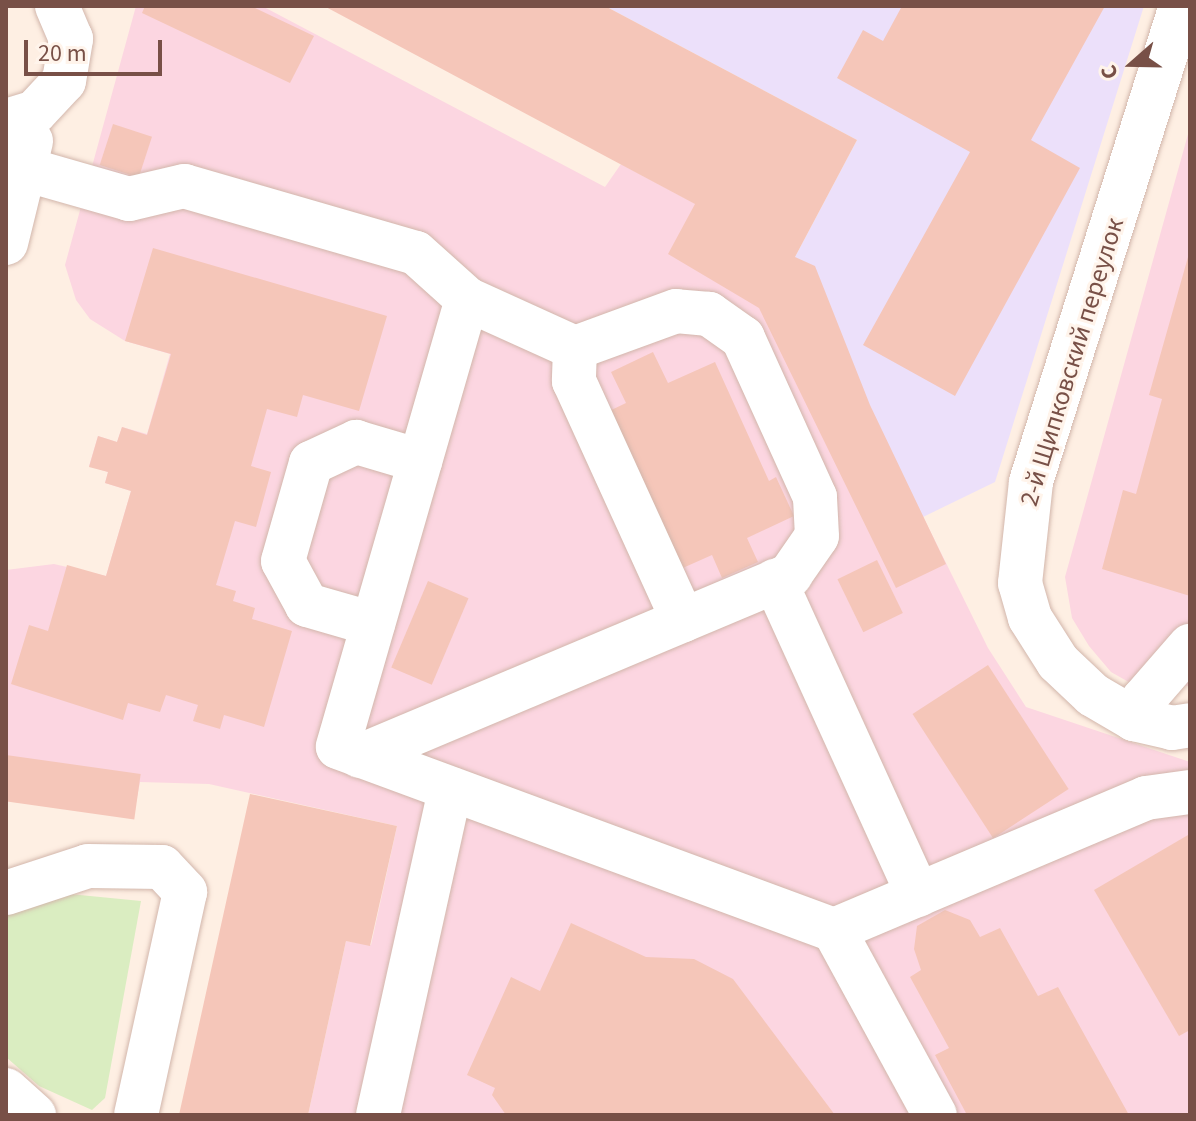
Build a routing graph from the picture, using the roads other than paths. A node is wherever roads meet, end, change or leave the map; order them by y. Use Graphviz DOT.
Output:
graph roads {
  1 [pos="57,6"];
  2 [pos="1181,6"];
  3 [pos="20,116"];
  4 [pos="28,170"];
  5 [pos="6,243"];
  6 [pos="467,299"];
  7 [pos="575,348"];
  8 [pos="420,461"];
  9 [pos="775,581"];
  10 [pos="683,620"];
  11 [pos="373,624"];
  12 [pos="1190,646"];
  13 [pos="1134,719"];
  14 [pos="1190,725"];
  15 [pos="360,756"];
  16 [pos="450,789"];
  17 [pos="1190,792"];
  18 [pos="6,893"];
  19 [pos="918,895"];
  20 [pos="834,930"];
  21 [pos="6,1090"];
  22 [pos="34,1115"];
  23 [pos="136,1115"];
  24 [pos="378,1115"];
  25 [pos="935,1115"];
  1 -- 3 [label="street"];
  2 -- 13 [label="street, 2-й Щипковский переулок"];
  3 -- 4 [label="street"];
  4 -- 5 [label="street"];
  4 -- 6 [label="street"];
  6 -- 7 [label="street"];
  6 -- 8 [label="street"];
  7 -- 9 [label="street"];
  7 -- 10 [label="street"];
  8 -- 11 [label="street"];
  8 -- 11 [label="street"];
  9 -- 10 [label="street"];
  9 -- 19 [label="street"];
  10 -- 15 [label="street"];
  11 -- 15 [label="street"];
  12 -- 13 [label="street"];
  13 -- 14 [label="street, 2-й Щипковский переулок"];
  15 -- 16 [label="street"];
  16 -- 20 [label="street"];
  16 -- 24 [label="street"];
  17 -- 19 [label="street"];
  18 -- 23 [label="street"];
  19 -- 20 [label="street"];
  20 -- 25 [label="street"];
  21 -- 22 [label="street"];
}
